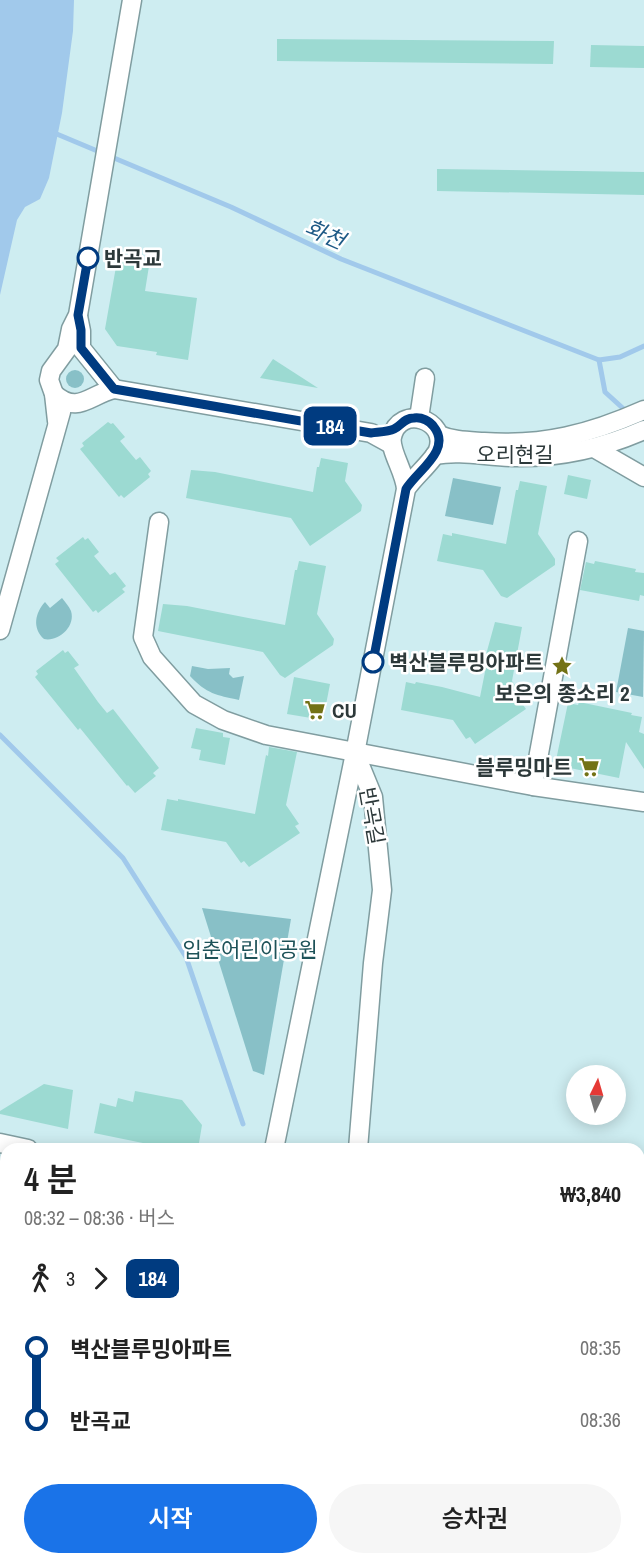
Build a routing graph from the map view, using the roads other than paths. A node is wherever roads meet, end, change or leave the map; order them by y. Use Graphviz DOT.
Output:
graph roads {
  1 [pos="132,0"];
  2 [pos="78,315"];
  3 [pos="94,363"];
  4 [pos="54,364"];
  5 [pos="425,378"];
  6 [pos="114,389"];
  7 [pos="93,397"];
  8 [pos="60,398"];
  9 [pos="644,410"];
  10 [pos="419,418"];
  11 [pos="644,430"];
  12 [pos="439,435"];
  13 [pos="594,442"];
  14 [pos="395,444"];
  15 [pos="431,459"];
  16 [pos="644,477"];
  17 [pos="406,489"];
  18 [pos="159,522"];
  19 [pos="578,541"];
  20 [pos="0,630"];
  21 [pos="355,753"];
  22 [pos="533,786"];
  23 [pos="644,802"];
  24 [pos="276,1143"];
  25 [pos="358,1143"];
  1 -- 2 [label="street"];
  2 -- 3 [label="street"];
  2 -- 4 [label="street"];
  3 -- 4 [label="street"];
  3 -- 6 [label="street"];
  3 -- 7 [label="street"];
  4 -- 8 [label="street"];
  5 -- 10 [label="street"];
  6 -- 7 [label="street"];
  6 -- 14 [label="street"];
  7 -- 8 [label="street"];
  8 -- 20 [label="street"];
  9 -- 13 [label="street"];
  10 -- 12 [label="street"];
  10 -- 14 [label="street"];
  11 -- 13 [label="street"];
  12 -- 13 [label="street, 오리현길"];
  12 -- 15 [label="street"];
  13 -- 15 [label="street, 오리현길"];
  13 -- 16 [label="street"];
  14 -- 15 [label="street"];
  14 -- 17 [label="street"];
  15 -- 17 [label="street"];
  17 -- 21 [label="street"];
  18 -- 21 [label="street"];
  19 -- 22 [label="street"];
  21 -- 22 [label="street"];
  21 -- 24 [label="street"];
  21 -- 25 [label="street, 반곡길"];
  22 -- 23 [label="street"];
}
